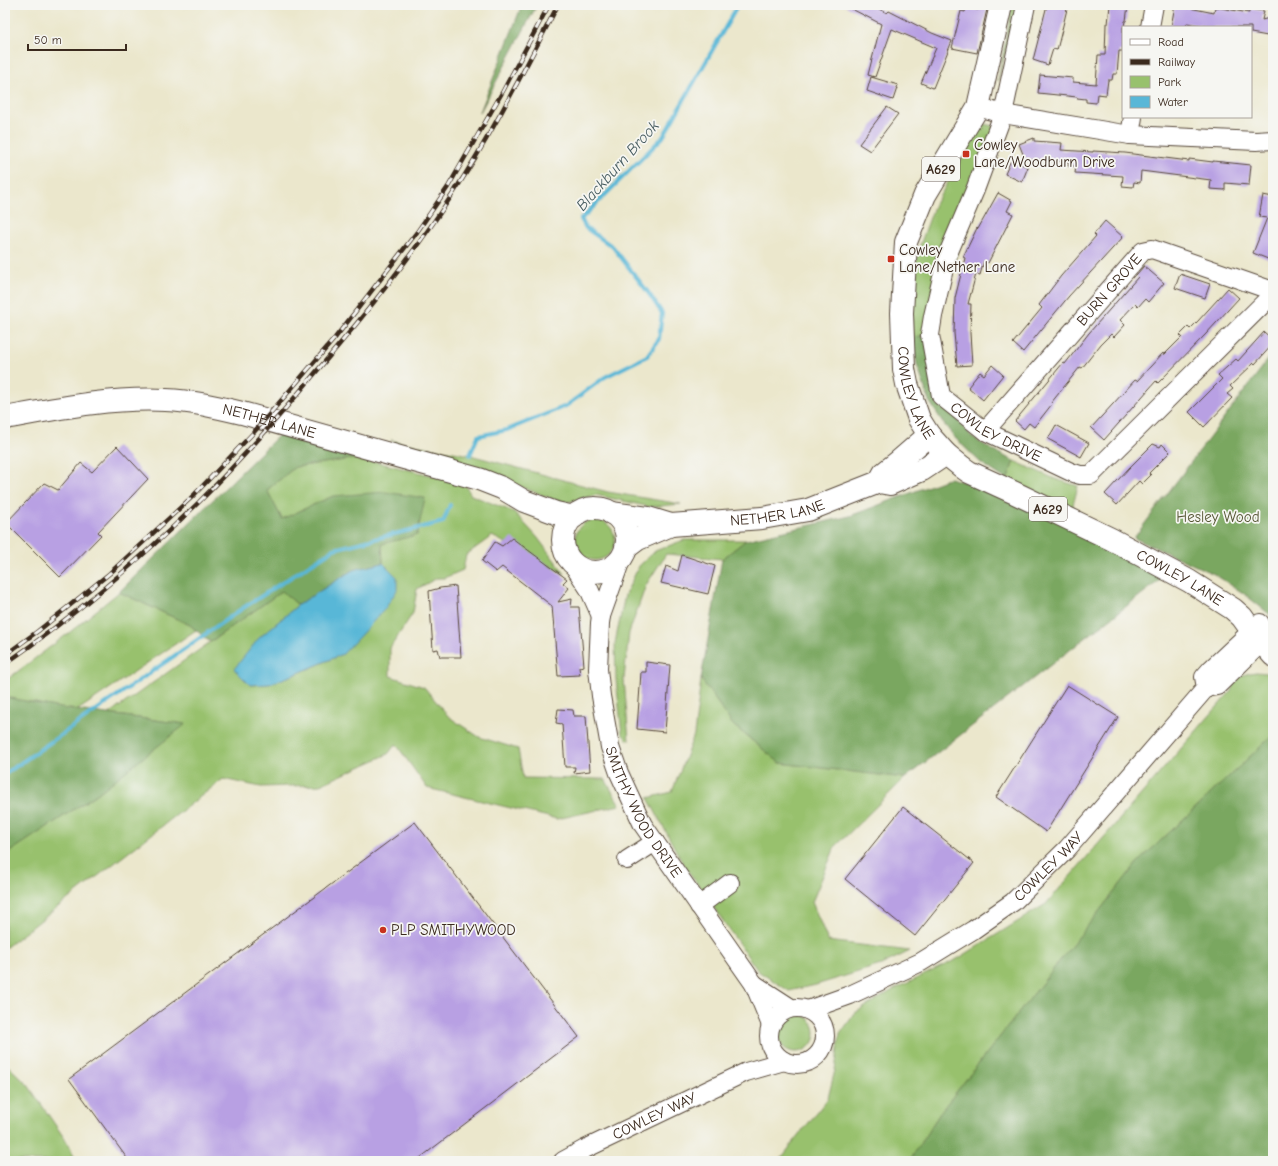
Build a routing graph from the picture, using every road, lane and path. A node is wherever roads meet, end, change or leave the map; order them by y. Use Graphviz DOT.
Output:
graph roads {
  1 [pos="1001,5"];
  2 [pos="1026,5"];
  3 [pos="1154,5"];
  4 [pos="1150,26"];
  5 [pos="978,107"];
  6 [pos="1003,114"];
  7 [pos="1134,118"];
  8 [pos="1130,136"];
  9 [pos="1273,140"];
  10 [pos="1273,291"];
  11 [pos="1273,294"];
  12 [pos="5,418"];
  13 [pos="985,431"];
  14 [pos="929,435"];
  15 [pos="946,454"];
  16 [pos="879,482"];
  17 [pos="524,501"];
  18 [pos="611,513"];
  19 [pos="574,517"];
  20 [pos="670,525"];
  21 [pos="624,553"];
  22 [pos="567,555"];
  23 [pos="601,616"];
  24 [pos="1262,633"];
  25 [pos="655,842"];
  26 [pos="627,860"];
  27 [pos="730,883"];
  28 [pos="699,906"];
  29 [pos="754,984"];
  30 [pos="850,995"];
  31 [pos="799,1009"];
  32 [pos="770,1025"];
  33 [pos="824,1028"];
  34 [pos="769,1042"];
  35 [pos="784,1061"];
  36 [pos="746,1072"];
  37 [pos="564,1161"];
  1 -- 5 [label="main road, COWLEY LANE / A629"];
  2 -- 6 [label="street, COWLEY DRIVE"];
  3 -- 4 [label="street"];
  5 -- 6 [label="street"];
  5 -- 14 [label="main road, COWLEY LANE / A629"];
  6 -- 8 [label="street"];
  6 -- 13 [label="street, COWLEY DRIVE"];
  7 -- 8 [label="street"];
  8 -- 9 [label="street"];
  10 -- 13 [label="street, BURN GROVE"];
  11 -- 13 [label="street, COWLEY DRIVE"];
  12 -- 17 [label="main road, NETHER LANE"];
  14 -- 15 [label="main road, COWLEY LANE / A629"];
  14 -- 16 [label="main road, NETHER LANE"];
  15 -- 16 [label="main road, NETHER LANE"];
  15 -- 24 [label="main road, COWLEY LANE / A629"];
  16 -- 20 [label="main road, NETHER LANE"];
  17 -- 19 [label="main road, NETHER LANE"];
  17 -- 22 [label="main road, NETHER LANE"];
  18 -- 19 [label="main road"];
  18 -- 20 [label="main road, NETHER LANE"];
  18 -- 21 [label="main road"];
  19 -- 22 [label="main road"];
  20 -- 21 [label="main road, NETHER LANE"];
  21 -- 22 [label="main road"];
  21 -- 23 [label="street, SMITHY WOOD DRIVE"];
  22 -- 23 [label="street, SMITHY WOOD DRIVE"];
  23 -- 25 [label="street, SMITHY WOOD DRIVE"];
  24 -- 30 [label="street, COWLEY WAY"];
  25 -- 26 [label="street"];
  25 -- 28 [label="street, SMITHY WOOD DRIVE"];
  27 -- 28 [label="street"];
  28 -- 29 [label="street, SMITHY WOOD DRIVE"];
  29 -- 31 [label="street, SMITHY WOOD DRIVE"];
  29 -- 32 [label="street, SMITHY WOOD DRIVE"];
  30 -- 31 [label="street, COWLEY WAY"];
  30 -- 33 [label="street, COWLEY WAY"];
  31 -- 32 [label="street"];
  31 -- 33 [label="street"];
  32 -- 34 [label="street"];
  33 -- 35 [label="street"];
  34 -- 35 [label="street"];
  34 -- 36 [label="street, COWLEY WAY"];
  35 -- 36 [label="street, COWLEY WAY"];
  36 -- 37 [label="street, COWLEY WAY"];
}
